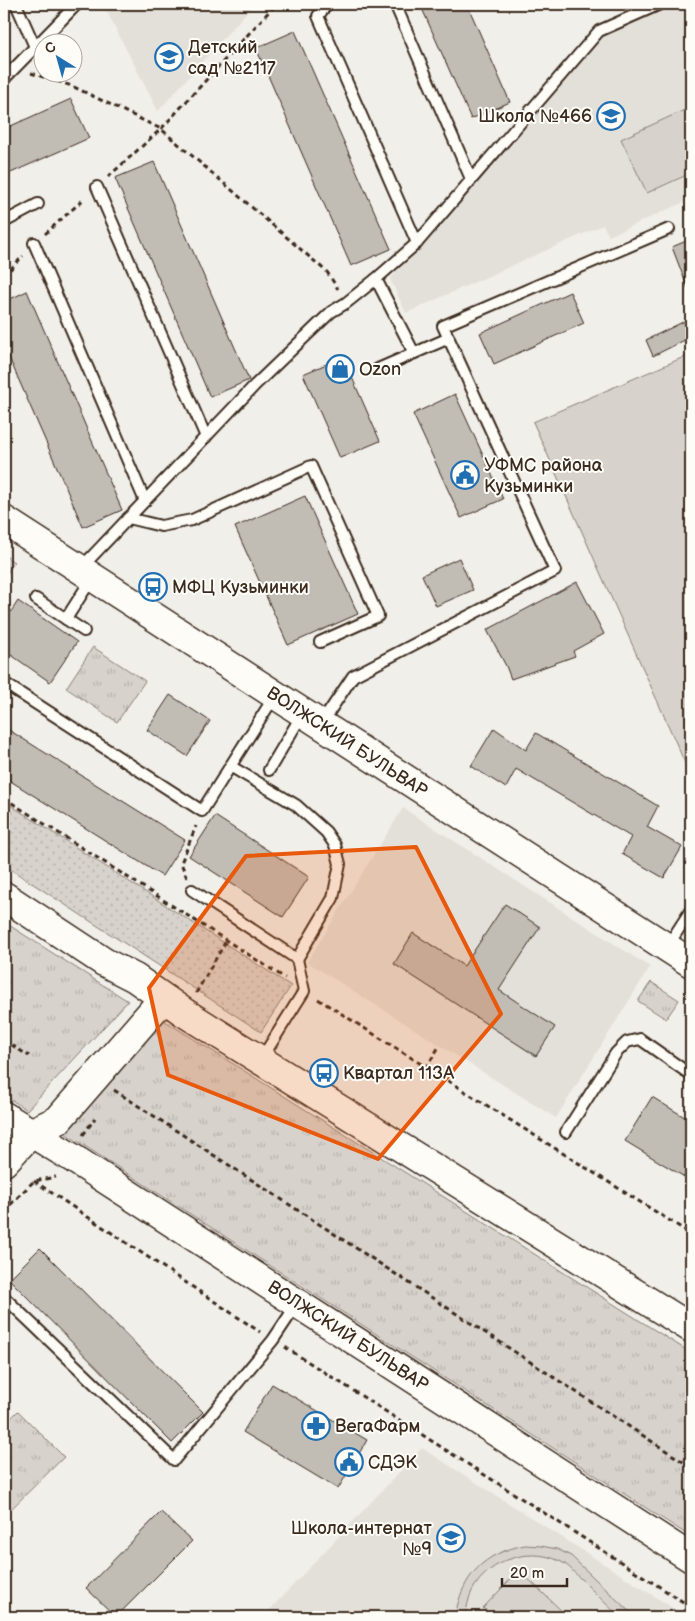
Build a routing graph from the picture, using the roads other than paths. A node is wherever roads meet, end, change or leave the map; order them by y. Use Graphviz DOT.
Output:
graph roads {
  1 [pos="16,4"];
  2 [pos="77,4"];
  3 [pos="328,4"];
  4 [pos="395,4"];
  5 [pos="660,4"];
  6 [pos="50,32"];
  7 [pos="32,40"];
  8 [pos="32,50"];
  9 [pos="4,79"];
  10 [pos="471,179"];
  11 [pos="96,187"];
  12 [pos="38,204"];
  13 [pos="4,222"];
  14 [pos="669,229"];
  15 [pos="417,242"];
  16 [pos="34,243"];
  17 [pos="376,279"];
  18 [pos="448,338"];
  19 [pos="414,353"];
  20 [pos="378,369"];
  21 [pos="206,437"];
  22 [pos="145,501"];
  23 [pos="128,518"];
  24 [pos="4,520"];
  25 [pos="86,573"];
  26 [pos="36,599"];
  27 [pos="66,619"];
  28 [pos="84,631"];
  29 [pos="320,642"];
  30 [pos="4,683"];
  31 [pos="275,695"];
  32 [pos="312,719"];
  33 [pos="230,766"];
  34 [pos="269,770"];
  35 [pos="192,890"];
  36 [pos="4,896"];
  37 [pos="691,910"];
  38 [pos="667,948"];
  39 [pos="297,959"];
  40 [pos="691,964"];
  41 [pos="135,978"];
  42 [pos="167,1001"];
  43 [pos="261,1059"];
  44 [pos="691,1075"];
  45 [pos="18,1124"];
  46 [pos="566,1132"];
  47 [pos="4,1162"];
  48 [pos="4,1297"];
  49 [pos="297,1304"];
  50 [pos="691,1328"];
  51 [pos="691,1558"];
  1 -- 7 [label="lane"];
  2 -- 6 [label="lane"];
  3 -- 15 [label="lane"];
  4 -- 10 [label="lane"];
  5 -- 10 [label="lane"];
  8 -- 9 [label="lane"];
  10 -- 15 [label="lane"];
  11 -- 21 [label="lane"];
  12 -- 13 [label="lane"];
  14 -- 18 [label="lane"];
  15 -- 17 [label="lane"];
  16 -- 22 [label="lane"];
  17 -- 19 [label="lane"];
  17 -- 21 [label="lane"];
  18 -- 19 [label="lane"];
  18 -- 32 [label="lane"];
  19 -- 20 [label="lane"];
  21 -- 22 [label="lane"];
  22 -- 23 [label="lane"];
  23 -- 25 [label="lane"];
  23 -- 29 [label="lane"];
  24 -- 25 [label="main road, ВОЛЖСКИЙ БУЛЬВАР"];
  25 -- 27 [label="lane"];
  25 -- 31 [label="main road, ВОЛЖСКИЙ БУЛЬВАР"];
  26 -- 27 [label="lane"];
  27 -- 28 [label="lane"];
  30 -- 33 [label="lane"];
  31 -- 32 [label="main road, ВОЛЖСКИЙ БУЛЬВАР"];
  31 -- 33 [label="lane"];
  32 -- 34 [label="lane"];
  32 -- 38 [label="main road, ВОЛЖСКИЙ БУЛЬВАР"];
  33 -- 39 [label="lane"];
  35 -- 39 [label="lane"];
  36 -- 41 [label="main road"];
  37 -- 38 [label="lane"];
  38 -- 40 [label="main road, ВОЛЖСКИЙ БУЛЬВАР"];
  39 -- 43 [label="lane"];
  41 -- 42 [label="main road"];
  41 -- 45 [label="main road"];
  42 -- 43 [label="main road"];
  42 -- 45 [label="main road"];
  43 -- 50 [label="main road"];
  44 -- 46 [label="lane"];
  45 -- 47 [label="main road"];
  45 -- 49 [label="main road, ВОЛЖСКИЙ БУЛЬВАР"];
  48 -- 49 [label="lane"];
  49 -- 51 [label="main road, ВОЛЖСКИЙ БУЛЬВАР"];
}
